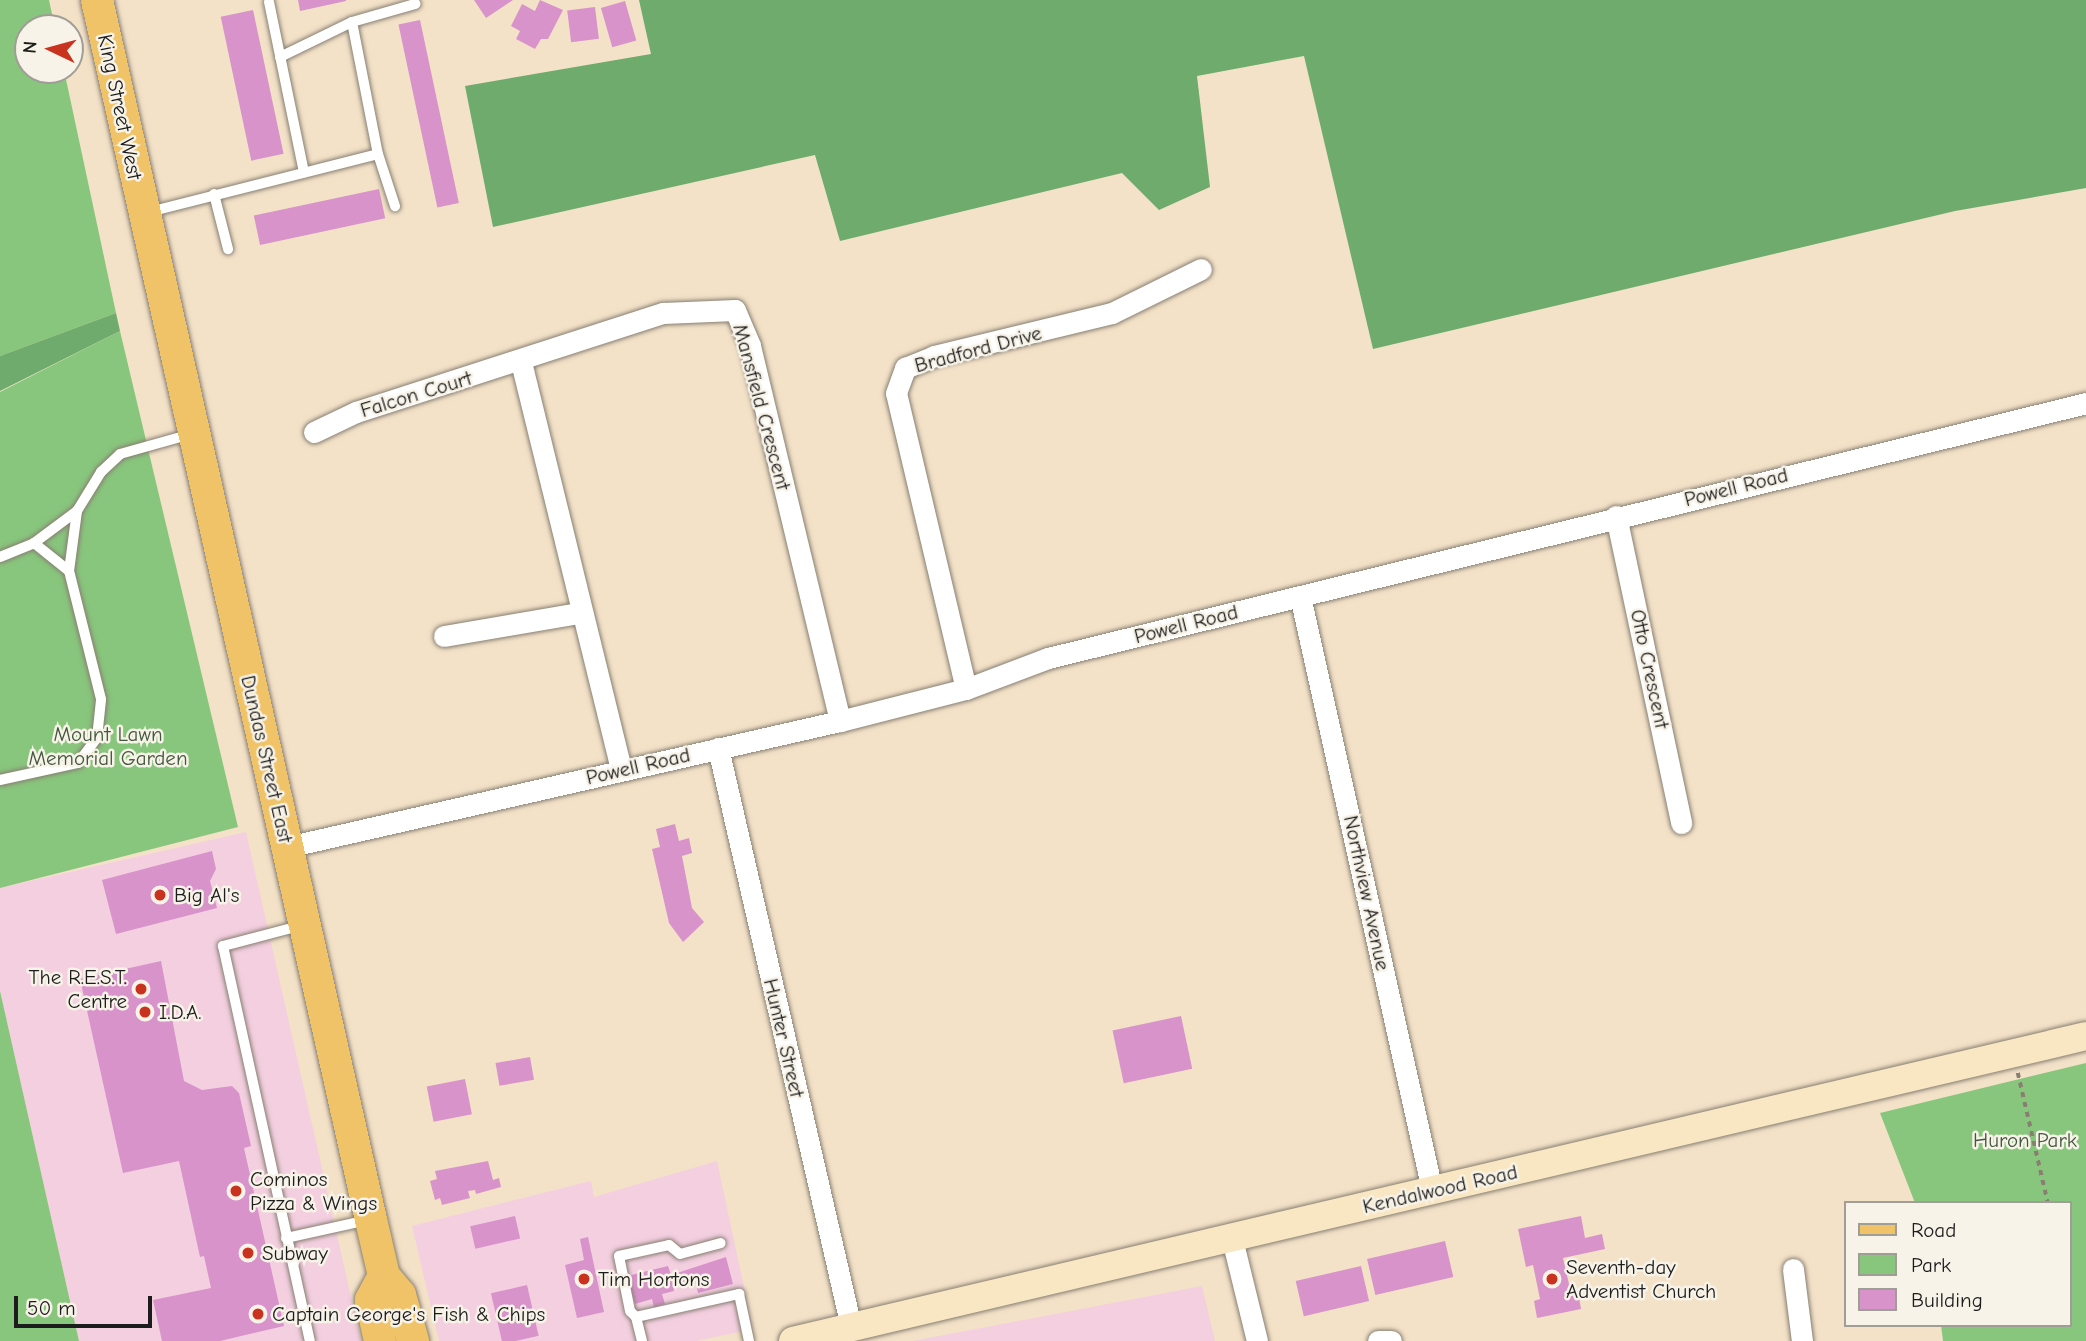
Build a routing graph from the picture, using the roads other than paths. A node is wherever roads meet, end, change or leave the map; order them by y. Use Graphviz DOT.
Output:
graph roads {
  1 [pos="97,0"];
  2 [pos="269,2"];
  3 [pos="415,4"];
  4 [pos="352,22"];
  5 [pos="280,57"];
  6 [pos="378,154"];
  7 [pos="304,172"];
  8 [pos="214,194"];
  9 [pos="395,205"];
  10 [pos="146,228"];
  11 [pos="228,249"];
  12 [pos="1201,269"];
  13 [pos="521,362"];
  14 [pos="2086,403"];
  15 [pos="314,432"];
  16 [pos="193,433"];
  17 [pos="77,511"];
  18 [pos="1616,516"];
  19 [pos="34,543"];
  20 [pos="0,557"];
  21 [pos="69,571"];
  22 [pos="1300,596"];
  23 [pos="579,613"];
  24 [pos="444,636"];
  25 [pos="966,689"];
  26 [pos="840,721"];
  27 [pos="718,748"];
  28 [pos="621,770"];
  29 [pos="0,780"];
  30 [pos="1681,823"];
  31 [pos="287,847"];
  32 [pos="305,925"];
  33 [pos="2086,1036"];
  34 [pos="1432,1191"];
  35 [pos="371,1220"];
  36 [pos="286,1238"];
  37 [pos="1232,1239"];
  38 [pos="721,1243"];
  39 [pos="1793,1269"];
  40 [pos="384,1276"];
  41 [pos="636,1317"];
  42 [pos="851,1327"];
  43 [pos="310,1341"];
  44 [pos="380,1341"];
  45 [pos="413,1341"];
  46 [pos="642,1341"];
  47 [pos="749,1341"];
  48 [pos="793,1341"];
  49 [pos="1257,1341"];
  50 [pos="1378,1341"];
  51 [pos="1391,1341"];
  52 [pos="1802,1341"];
  1 -- 10 [label="main road, King Street West"];
  2 -- 5 [label="lane"];
  3 -- 4 [label="lane"];
  4 -- 5 [label="lane"];
  4 -- 6 [label="lane"];
  5 -- 7 [label="lane"];
  6 -- 7 [label="lane"];
  6 -- 9 [label="lane"];
  7 -- 8 [label="lane"];
  8 -- 10 [label="lane"];
  8 -- 11 [label="lane"];
  10 -- 16 [label="main road, Dundas Street East"];
  12 -- 25 [label="street, Bradford Drive"];
  13 -- 15 [label="street, Falcon Court"];
  13 -- 23 [label="street"];
  13 -- 26 [label="street, Mansfield Crescent"];
  14 -- 18 [label="street, Powell Road"];
  16 -- 17 [label="lane"];
  16 -- 31 [label="main road, Dundas Street East"];
  17 -- 19 [label="lane"];
  17 -- 21 [label="lane"];
  18 -- 22 [label="street, Powell Road"];
  18 -- 30 [label="street, Otto Crescent"];
  19 -- 20 [label="lane"];
  19 -- 21 [label="lane"];
  21 -- 29 [label="lane"];
  22 -- 25 [label="street, Powell Road"];
  22 -- 34 [label="street, Northview Avenue"];
  23 -- 24 [label="street"];
  23 -- 28 [label="street"];
  25 -- 26 [label="street, Powell Road"];
  26 -- 27 [label="street, Powell Road"];
  27 -- 28 [label="street, Powell Road"];
  27 -- 42 [label="street, Hunter Street"];
  28 -- 31 [label="street, Powell Road"];
  31 -- 32 [label="main road, Dundas Street East"];
  32 -- 35 [label="main road, Dundas Street East"];
  32 -- 36 [label="lane"];
  33 -- 34 [label="street, Kendalwood Road"];
  34 -- 37 [label="street, Kendalwood Road"];
  35 -- 36 [label="lane"];
  35 -- 40 [label="main road, Dundas Street East"];
  36 -- 43 [label="lane"];
  37 -- 42 [label="street, Kendalwood Road"];
  37 -- 49 [label="street"];
  38 -- 41 [label="lane"];
  39 -- 52 [label="street"];
  40 -- 44 [label="main road"];
  40 -- 45 [label="main road, Dundas Street East"];
  41 -- 46 [label="lane"];
  41 -- 47 [label="lane"];
  42 -- 48 [label="street, Kendalwood Road"];
  50 -- 51 [label="street"];
}
